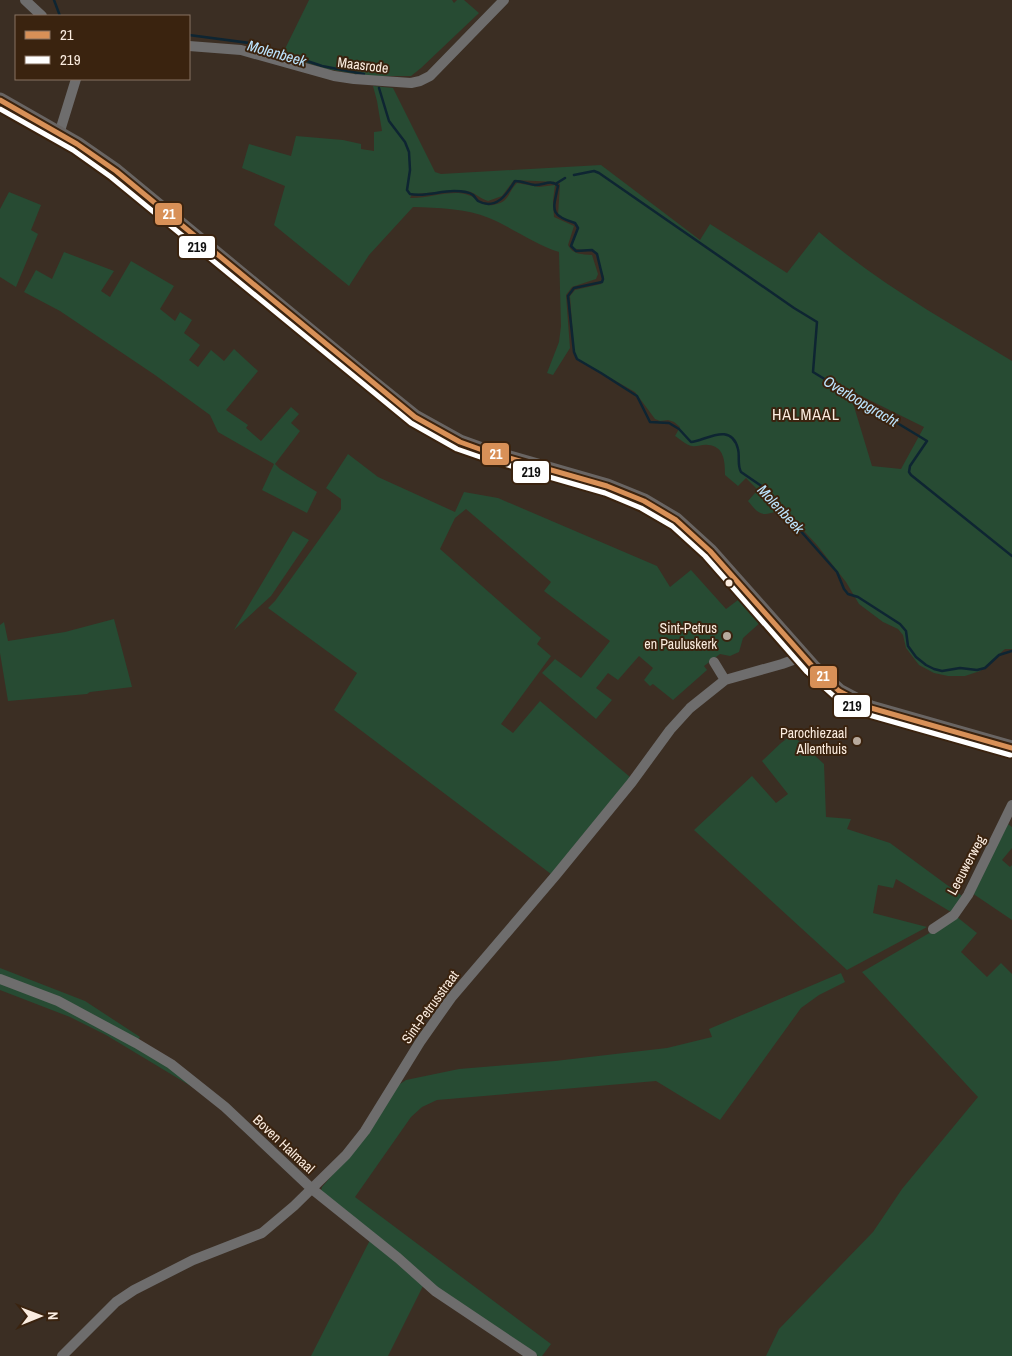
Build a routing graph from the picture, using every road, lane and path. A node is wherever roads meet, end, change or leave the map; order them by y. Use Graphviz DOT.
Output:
graph roads {
  1 [pos="25,0"];
  2 [pos="504,0"];
  3 [pos="41,15"];
  4 [pos="190,46"];
  5 [pos="76,80"];
  6 [pos="0,100"];
  7 [pos="59,134"];
  8 [pos="802,654"];
  9 [pos="714,662"];
  10 [pos="726,680"];
  11 [pos="1012,748"];
  12 [pos="1012,805"];
  13 [pos="933,929"];
  14 [pos="0,979"];
  15 [pos="312,1189"];
  16 [pos="62,1356"];
  17 [pos="532,1356"];
  1 -- 3 [label="street"];
  2 -- 4 [label="street, Maasrode"];
  5 -- 7 [label="street"];
  6 -- 7 [label="street"];
  7 -- 8 [label="street"];
  8 -- 10 [label="street, Sint-Petrusstraat"];
  8 -- 11 [label="street"];
  9 -- 10 [label="street"];
  10 -- 15 [label="street, Sint-Petrusstraat"];
  12 -- 13 [label="street, Leeuwerweg"];
  14 -- 15 [label="street, Boven Halmaal"];
  15 -- 16 [label="street, Sint-Petrusstraat"];
  15 -- 17 [label="street, Boven Halmaal"];
}
